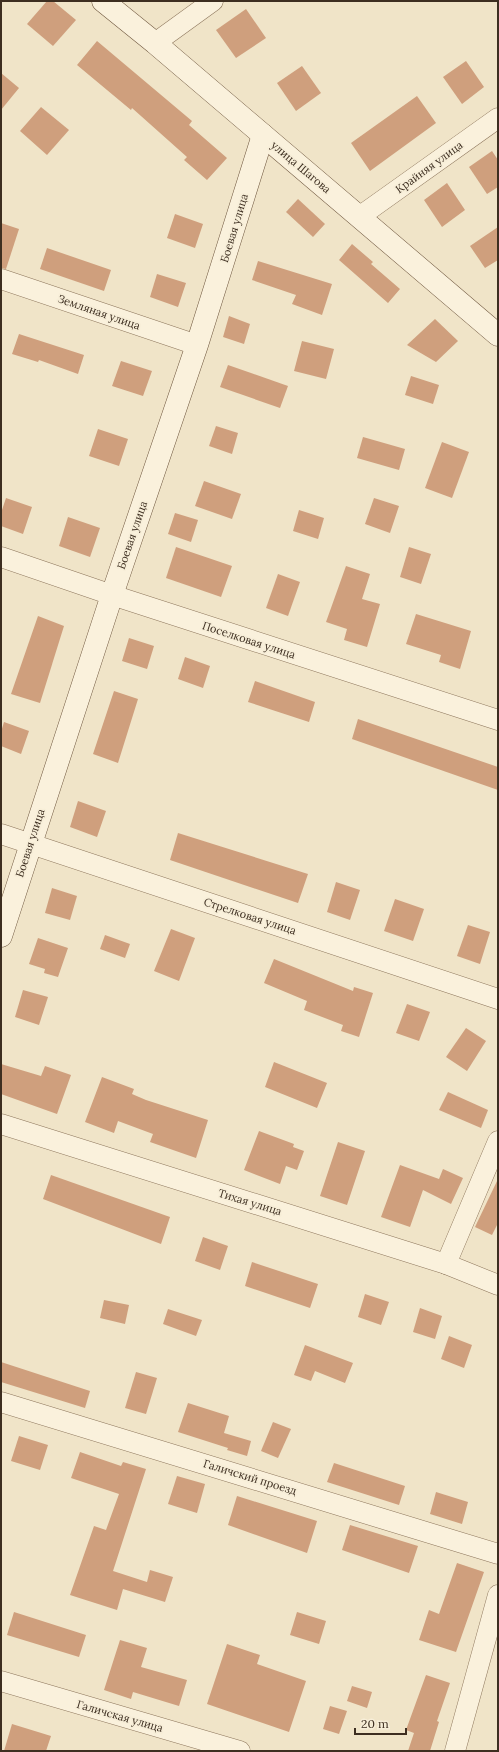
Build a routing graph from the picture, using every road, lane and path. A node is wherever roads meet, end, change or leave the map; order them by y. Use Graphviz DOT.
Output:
graph roads {
  1 [pos="103,1"];
  2 [pos="213,1"];
  3 [pos="155,43"];
  4 [pos="498,118"];
  5 [pos="263,135"];
  6 [pos="359,216"];
  7 [pos="1,279"];
  8 [pos="498,335"];
  9 [pos="197,345"];
  10 [pos="1,557"];
  11 [pos="112,595"];
  12 [pos="498,720"];
  13 [pos="1,834"];
  14 [pos="30,843"];
  15 [pos="1,936"];
  16 [pos="498,1000"];
  17 [pos="1,1124"];
  18 [pos="498,1141"];
  19 [pos="446,1264"];
  20 [pos="498,1285"];
  21 [pos="1,1402"];
  22 [pos="498,1554"];
  23 [pos="498,1594"];
  24 [pos="1,1681"];
  25 [pos="240,1751"];
  26 [pos="455,1751"];
  1 -- 3 [label="street, улица Шагова"];
  2 -- 3 [label="street"];
  3 -- 5 [label="street, улица Шагова"];
  4 -- 6 [label="street, Крайняя улица"];
  5 -- 6 [label="street, улица Шагова"];
  5 -- 9 [label="street, Боевая улица"];
  6 -- 8 [label="street, улица Шагова"];
  7 -- 9 [label="street, Земляная улица"];
  9 -- 11 [label="street, Боевая улица"];
  10 -- 11 [label="street, Поселковая улица"];
  11 -- 12 [label="street, Поселковая улица"];
  11 -- 14 [label="street, Боевая улица"];
  13 -- 14 [label="street, Стрелковая улица"];
  14 -- 15 [label="street, Боевая улица"];
  14 -- 16 [label="street, Стрелковая улица"];
  17 -- 19 [label="street, Тихая улица"];
  18 -- 19 [label="street"];
  19 -- 20 [label="street, Тихая улица"];
  21 -- 22 [label="street, Галичский проезд"];
  23 -- 26 [label="street"];
  24 -- 25 [label="street, Галичская улица"];
}
